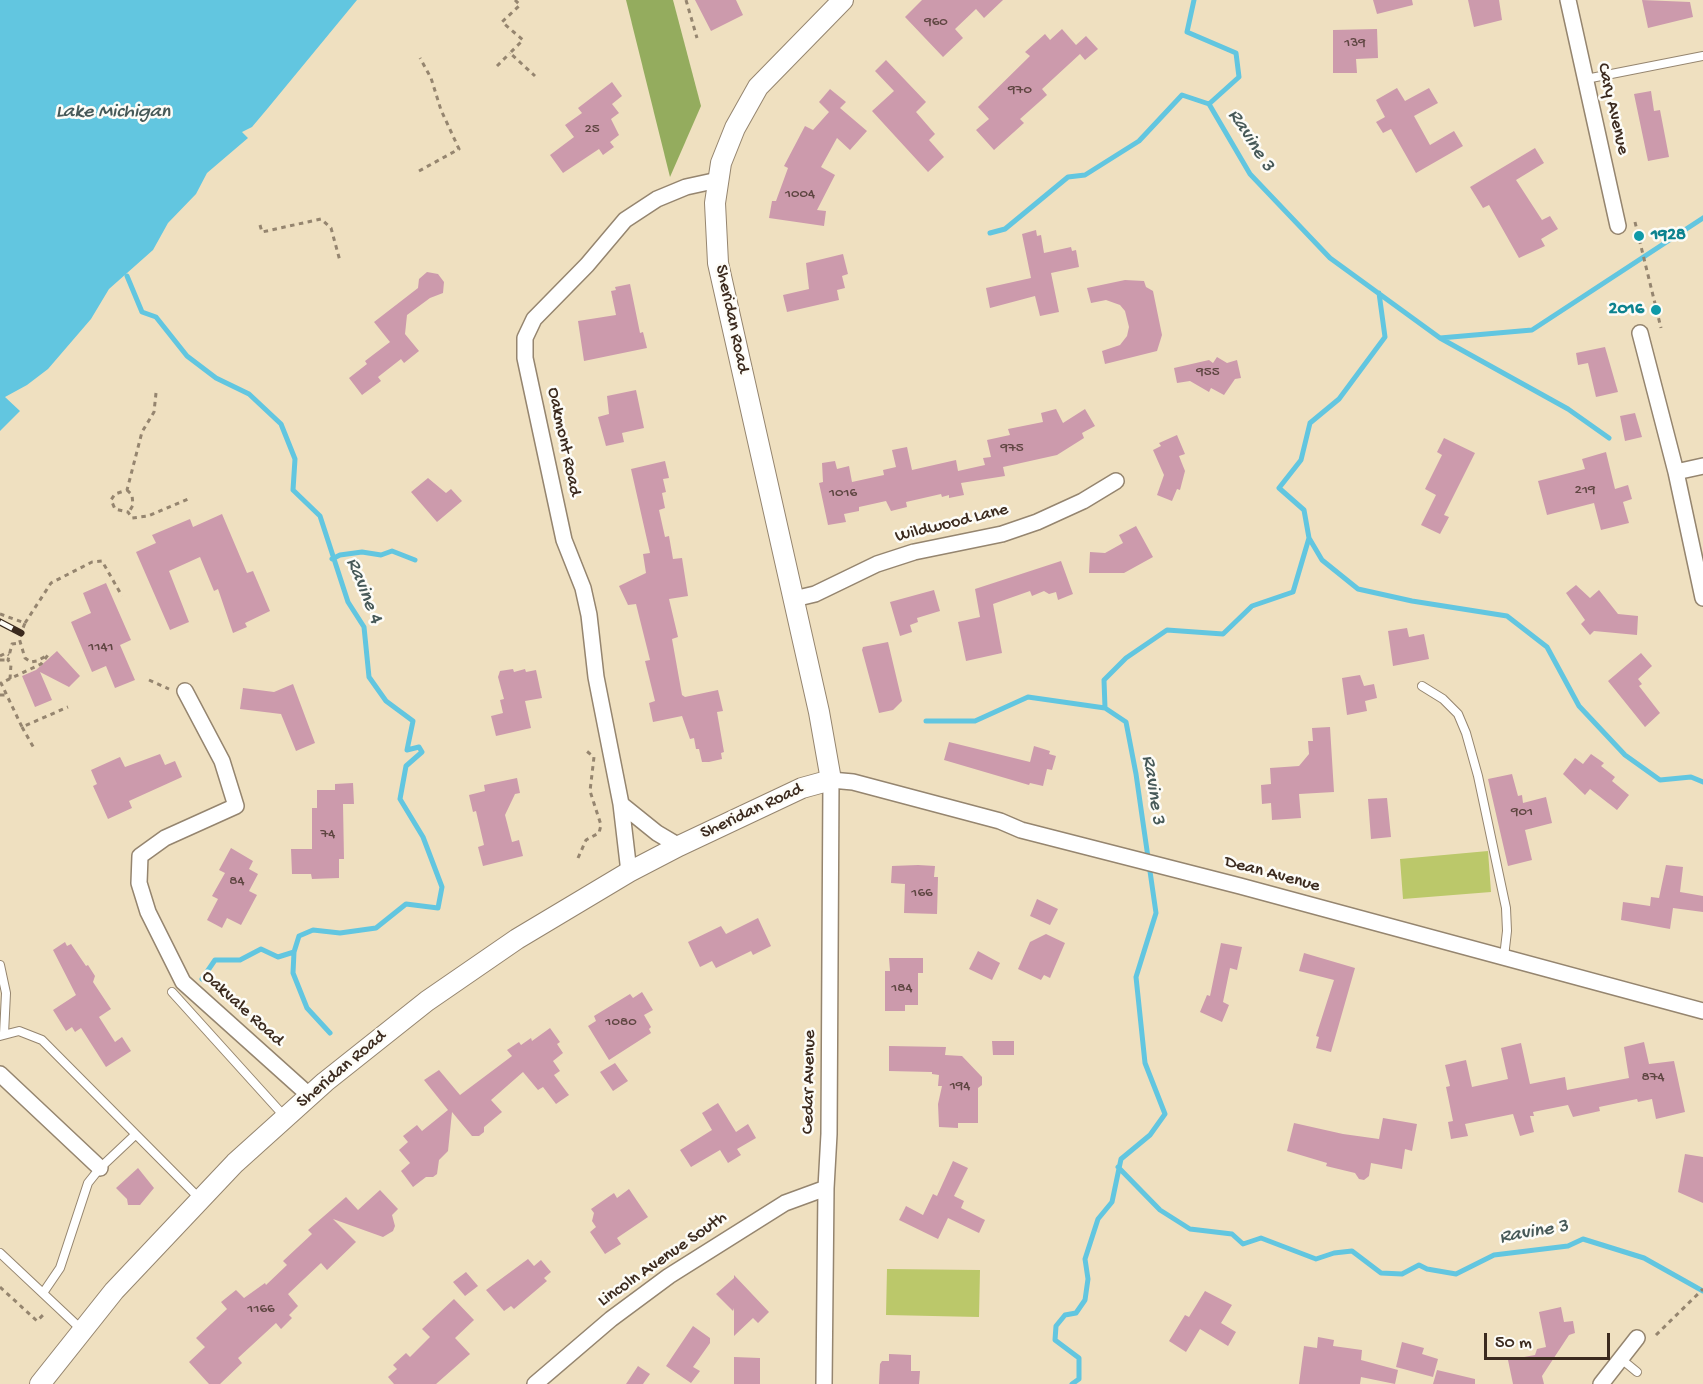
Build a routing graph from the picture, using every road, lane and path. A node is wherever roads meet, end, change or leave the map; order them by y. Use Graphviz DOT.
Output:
graph roads {
  1 [pos="516,0"];
  2 [pos="686,0"];
  3 [pos="843,0"];
  4 [pos="1568,0"];
  5 [pos="697,38"];
  6 [pos="510,53"];
  7 [pos="1703,56"];
  8 [pos="420,58"];
  9 [pos="497,66"];
  10 [pos="535,76"];
  11 [pos="1586,79"];
  12 [pos="420,171"];
  13 [pos="718,180"];
  14 [pos="1633,216"];
  15 [pos="260,225"];
  16 [pos="1618,226"];
  17 [pos="340,261"];
  18 [pos="1661,328"];
  19 [pos="1640,333"];
  20 [pos="156,393"];
  21 [pos="1703,466"];
  22 [pos="1676,472"];
  23 [pos="1116,481"];
  24 [pos="127,490"];
  25 [pos="188,499"];
  26 [pos="128,512"];
  27 [pos="122,596"];
  28 [pos="1703,598"];
  29 [pos="794,599"];
  30 [pos="0,614"];
  31 [pos="25,623"];
  32 [pos="20,643"];
  33 [pos="9,657"];
  34 [pos="0,658"];
  35 [pos="10,679"];
  36 [pos="149,680"];
  37 [pos="1422,686"];
  38 [pos="185,691"];
  39 [pos="0,695"];
  40 [pos="7,695"];
  41 [pos="68,707"];
  42 [pos="22,727"];
  43 [pos="584,749"];
  44 [pos="35,750"];
  45 [pos="831,780"];
  46 [pos="621,804"];
  47 [pos="679,846"];
  48 [pos="578,858"];
  49 [pos="629,872"];
  50 [pos="1504,957"];
  51 [pos="0,965"];
  52 [pos="172,992"];
  53 [pos="1703,1011"];
  54 [pos="2,1035"];
  55 [pos="0,1074"];
  56 [pos="310,1095"];
  57 [pos="285,1118"];
  58 [pos="135,1135"];
  59 [pos="100,1168"];
  60 [pos="826,1188"];
  61 [pos="200,1199"];
  62 [pos="0,1253"];
  63 [pos="0,1287"];
  64 [pos="1703,1289"];
  65 [pos="43,1293"];
  66 [pos="55,1317"];
  67 [pos="83,1331"];
  68 [pos="1656,1335"];
  69 [pos="1637,1338"];
  70 [pos="1620,1358"];
  71 [pos="1637,1372"];
  72 [pos="40,1384"];
  73 [pos="536,1384"];
  74 [pos="824,1384"];
  75 [pos="1601,1384"];
  1 -- 6 [label="path"];
  2 -- 5 [label="path"];
  3 -- 13 [label="street, Sheridan Road"];
  4 -- 11 [label="street, Cary Avenue"];
  6 -- 9 [label="path"];
  6 -- 10 [label="path"];
  7 -- 11 [label="lane"];
  8 -- 12 [label="path"];
  11 -- 16 [label="street, Cary Avenue"];
  13 -- 29 [label="street, Sheridan Road"];
  13 -- 46 [label="street, Oakmont Road"];
  14 -- 18 [label="path"];
  15 -- 17 [label="path"];
  19 -- 22 [label="street"];
  20 -- 24 [label="path"];
  21 -- 22 [label="street"];
  22 -- 28 [label="street"];
  23 -- 29 [label="street, Wildwood Lane"];
  24 -- 26 [label="path"];
  24 -- 26 [label="path"];
  25 -- 26 [label="path"];
  27 -- 31 [label="path"];
  29 -- 45 [label="street, Sheridan Road"];
  30 -- 31 [label="path"];
  31 -- 32 [label="path"];
  32 -- 33 [label="path"];
  32 -- 35 [label="path"];
  33 -- 34 [label="path"];
  33 -- 34 [label="path"];
  33 -- 35 [label="path"];
  35 -- 40 [label="path"];
  36 -- 38 [label="path"];
  37 -- 50 [label="lane"];
  38 -- 56 [label="street, Oakvale Road"];
  39 -- 40 [label="path"];
  40 -- 42 [label="path"];
  41 -- 42 [label="path"];
  42 -- 44 [label="path"];
  43 -- 48 [label="path"];
  45 -- 47 [label="street, Sheridan Road"];
  45 -- 50 [label="street, Dean Avenue"];
  45 -- 60 [label="street, Cedar Avenue"];
  46 -- 47 [label="street"];
  46 -- 49 [label="street, Oakmont Road"];
  47 -- 49 [label="street, Sheridan Road"];
  49 -- 56 [label="street, Sheridan Road"];
  50 -- 53 [label="street, Dean Avenue"];
  51 -- 54 [label="lane"];
  52 -- 57 [label="lane"];
  54 -- 58 [label="lane"];
  55 -- 59 [label="street"];
  56 -- 57 [label="street, Sheridan Road"];
  57 -- 61 [label="street, Sheridan Road"];
  58 -- 59 [label="lane"];
  58 -- 61 [label="lane"];
  59 -- 65 [label="lane"];
  60 -- 73 [label="street, Lincoln Avenue South"];
  60 -- 74 [label="street, Cedar Avenue"];
  61 -- 67 [label="street, Sheridan Road"];
  62 -- 65 [label="lane"];
  63 -- 66 [label="path"];
  64 -- 68 [label="path"];
  65 -- 67 [label="lane"];
  67 -- 72 [label="street, Sheridan Road"];
  69 -- 70 [label="street"];
  70 -- 71 [label="lane"];
  70 -- 75 [label="street"];
}
